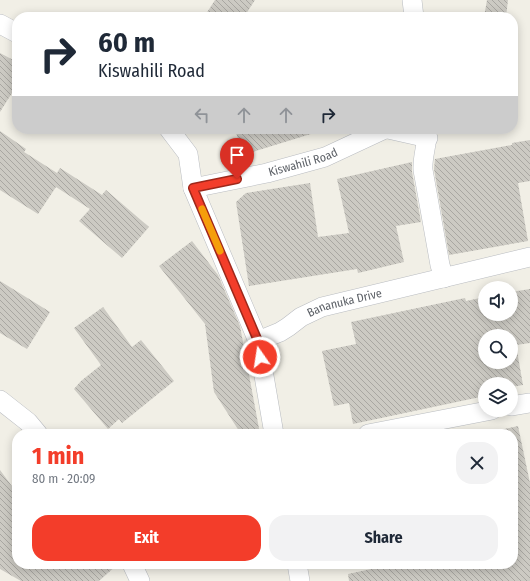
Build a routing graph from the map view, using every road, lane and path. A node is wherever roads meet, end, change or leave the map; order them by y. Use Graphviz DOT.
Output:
graph roads {
  1 [pos="412,0"];
  2 [pos="413,12"];
  3 [pos="0,24"];
  4 [pos="12,30"];
  5 [pos="173,134"];
  6 [pos="374,134"];
  7 [pos="427,134"];
  8 [pos="193,188"];
  9 [pos="530,257"];
  10 [pos="444,278"];
  11 [pos="258,341"];
  12 [pos="0,400"];
  13 [pos="530,403"];
  14 [pos="518,405"];
  15 [pos="478,413"];
  16 [pos="34,429"];
  17 [pos="273,429"];
  18 [pos="394,429"];
  19 [pos="134,569"];
  20 [pos="298,569"];
  21 [pos="140,581"];
  22 [pos="300,581"];
  1 -- 2 [label="street"];
  3 -- 4 [label="street"];
  5 -- 8 [label="street"];
  6 -- 8 [label="street, Kiswahili Road"];
  7 -- 10 [label="street"];
  8 -- 11 [label="street"];
  9 -- 10 [label="street, Bananuka Drive"];
  10 -- 11 [label="street, Bananuka Drive"];
  11 -- 17 [label="street"];
  12 -- 16 [label="street"];
  13 -- 14 [label="street"];
  15 -- 18 [label="street"];
  19 -- 21 [label="street"];
  20 -- 22 [label="street"];
}
